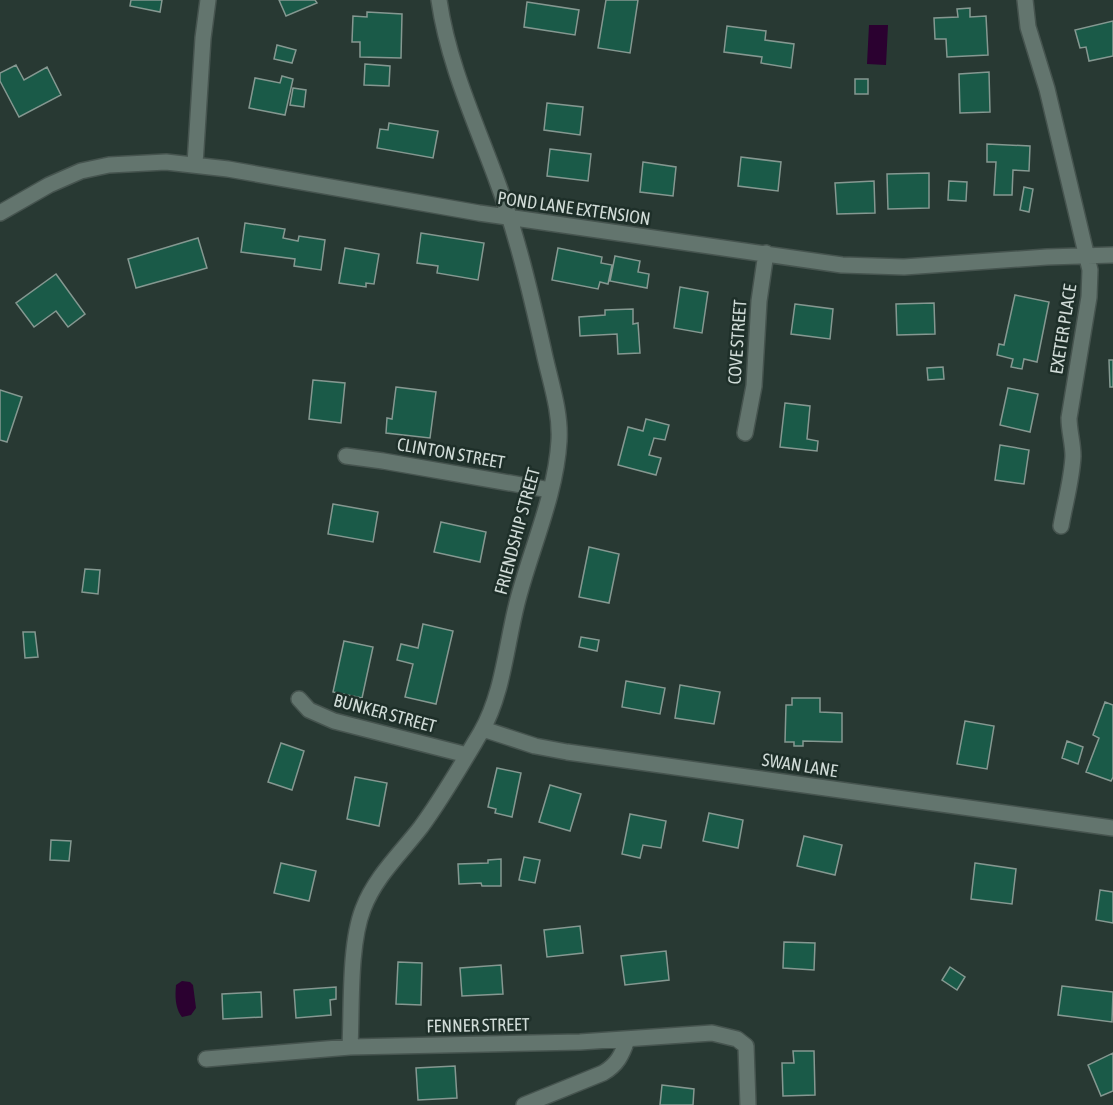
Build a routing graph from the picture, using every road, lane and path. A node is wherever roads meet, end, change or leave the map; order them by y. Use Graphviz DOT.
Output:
graph roads {
  1 [pos="208,0"];
  2 [pos="439,0"];
  3 [pos="1025,0"];
  4 [pos="195,164"];
  5 [pos="0,213"];
  6 [pos="510,218"];
  7 [pos="765,253"];
  8 [pos="1087,255"];
  9 [pos="1113,255"];
  10 [pos="745,433"];
  11 [pos="346,456"];
  12 [pos="550,490"];
  13 [pos="1061,526"];
  14 [pos="299,699"];
  15 [pos="483,729"];
  16 [pos="467,755"];
  17 [pos="1113,828"];
  18 [pos="627,1040"];
  19 [pos="350,1047"];
  20 [pos="206,1059"];
  21 [pos="524,1105"];
  22 [pos="748,1105"];
  1 -- 4 [label="street"];
  2 -- 6 [label="street, FRIENDSHIP STREET"];
  3 -- 8 [label="street, EXETER PLACE"];
  4 -- 5 [label="street, POND LANE EXTENSION"];
  4 -- 6 [label="street, POND LANE EXTENSION"];
  6 -- 7 [label="street, POND LANE EXTENSION"];
  6 -- 12 [label="street, FRIENDSHIP STREET"];
  7 -- 8 [label="street, POND LANE EXTENSION"];
  7 -- 10 [label="street, COVE STREET"];
  8 -- 9 [label="street, POND LANE EXTENSION"];
  8 -- 13 [label="street, EXETER PLACE"];
  11 -- 12 [label="street, CLINTON STREET"];
  12 -- 15 [label="street, FRIENDSHIP STREET"];
  14 -- 16 [label="street, BUNKER STREET"];
  15 -- 16 [label="street, FRIENDSHIP STREET"];
  15 -- 17 [label="street, SWAN LANE"];
  16 -- 19 [label="street, FRIENDSHIP STREET"];
  18 -- 19 [label="street, FENNER STREET"];
  18 -- 21 [label="street"];
  18 -- 22 [label="street, FENNER STREET"];
  19 -- 20 [label="street, FENNER STREET"];
}
